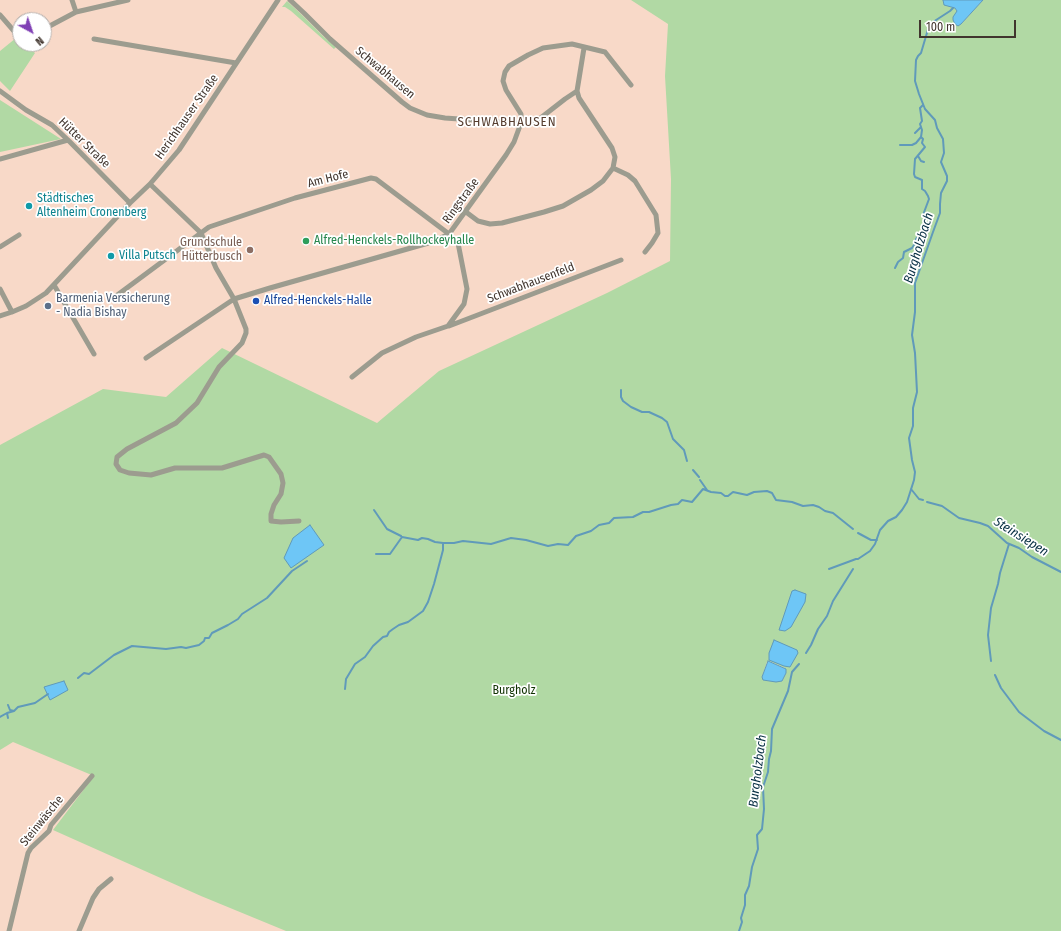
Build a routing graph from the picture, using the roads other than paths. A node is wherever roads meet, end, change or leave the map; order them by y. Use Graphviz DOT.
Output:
graph roads {
  1 [pos="72,0"];
  2 [pos="128,0"];
  3 [pos="278,0"];
  4 [pos="290,0"];
  5 [pos="76,12"];
  6 [pos="0,15"];
  7 [pos="52,25"];
  8 [pos="12,29"];
  9 [pos="94,39"];
  10 [pos="584,48"];
  11 [pos="236,63"];
  12 [pos="631,85"];
  13 [pos="0,91"];
  14 [pos="577,91"];
  15 [pos="521,123"];
  16 [pos="68,140"];
  17 [pos="0,159"];
  18 [pos="613,168"];
  19 [pos="150,184"];
  20 [pos="130,203"];
  21 [pos="466,212"];
  22 [pos="201,232"];
  23 [pos="449,234"];
  24 [pos="19,235"];
  25 [pos="0,247"];
  26 [pos="646,252"];
  27 [pos="621,260"];
  28 [pos="54,285"];
  29 [pos="0,289"];
  30 [pos="116,296"];
  31 [pos="234,299"];
  32 [pos="12,312"];
  33 [pos="0,316"];
  34 [pos="448,326"];
  35 [pos="94,354"];
  36 [pos="146,358"];
  37 [pos="352,377"];
  38 [pos="299,521"];
  39 [pos="92,776"];
  40 [pos="111,879"];
  41 [pos="9,931"];
  42 [pos="79,931"];
  1 -- 5 [label="street"];
  2 -- 5 [label="street"];
  3 -- 11 [label="street, Herichhauser Straße"];
  4 -- 15 [label="street, Schwabhausen"];
  5 -- 7 [label="street"];
  6 -- 8 [label="street"];
  9 -- 11 [label="street, Herichhauser Straße"];
  10 -- 12 [label="street"];
  10 -- 14 [label="street"];
  10 -- 15 [label="street"];
  11 -- 19 [label="street, Herichhauser Straße"];
  13 -- 16 [label="street, Hütter Straße"];
  14 -- 15 [label="street, Schwabhausen"];
  14 -- 18 [label="street"];
  15 -- 21 [label="street, Ringstraße"];
  16 -- 17 [label="street"];
  16 -- 20 [label="street, Hütter Straße"];
  18 -- 21 [label="street"];
  18 -- 26 [label="street"];
  19 -- 20 [label="street, Herichhauser Straße"];
  19 -- 22 [label="street"];
  20 -- 28 [label="street, Herichhauser Straße"];
  21 -- 23 [label="street, Ringstraße"];
  22 -- 23 [label="street, Am Hofe"];
  22 -- 30 [label="street"];
  22 -- 31 [label="street"];
  23 -- 31 [label="street, Ringstraße"];
  23 -- 34 [label="street"];
  24 -- 25 [label="street"];
  27 -- 34 [label="street, Schwabhausenfeld"];
  28 -- 32 [label="street, Herichhauser Straße"];
  28 -- 35 [label="street"];
  29 -- 32 [label="street"];
  31 -- 36 [label="street, Ringstraße"];
  31 -- 38 [label="street"];
  32 -- 33 [label="street, Herichhauser Straße"];
  34 -- 37 [label="street, Schwabhausenfeld"];
  39 -- 41 [label="street, Steinwäsche"];
  40 -- 42 [label="street"];
}
